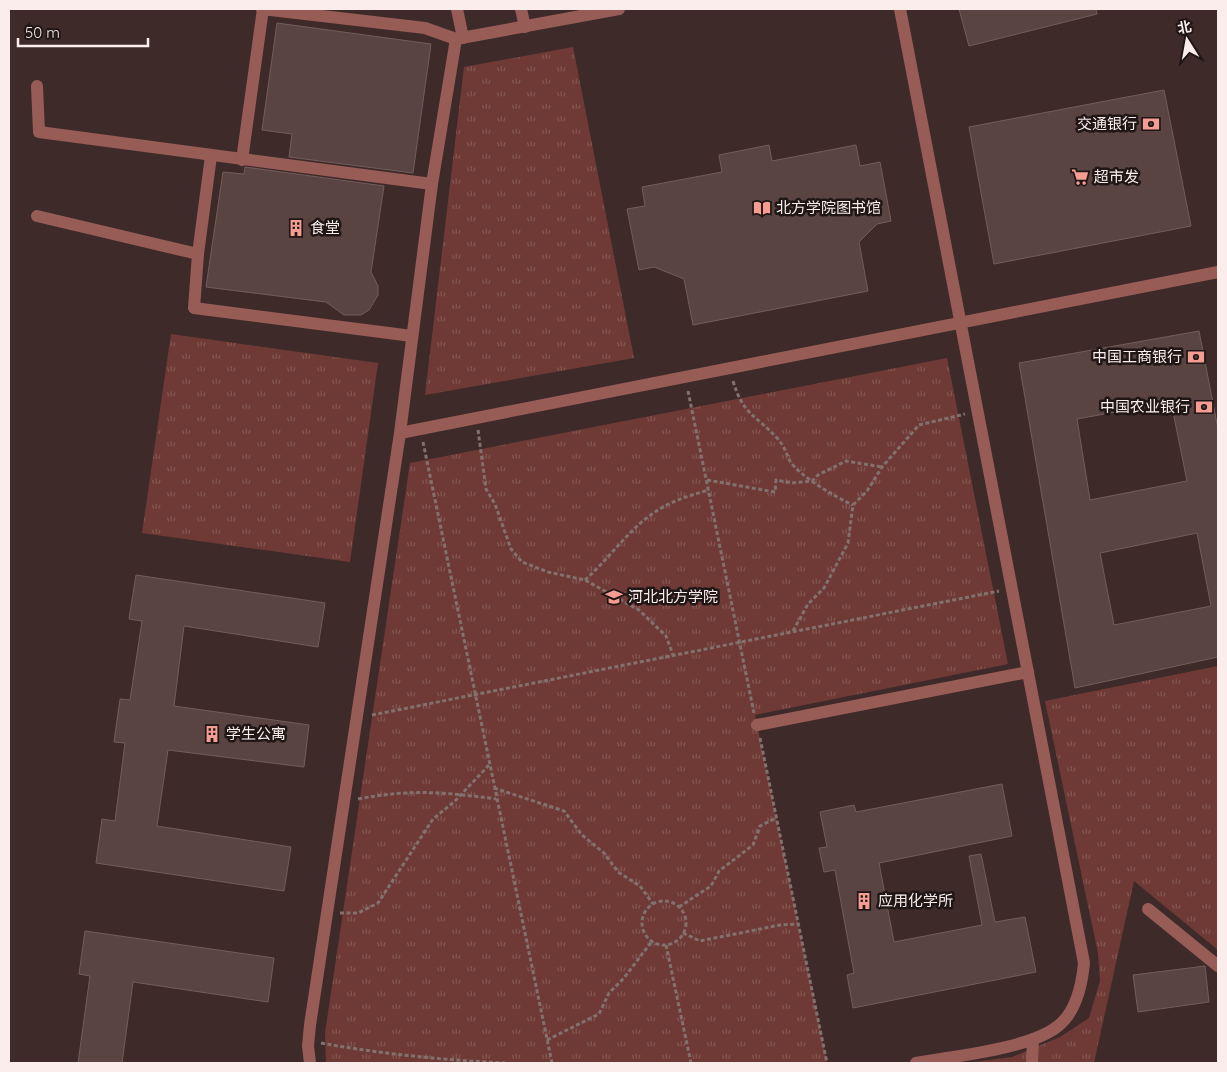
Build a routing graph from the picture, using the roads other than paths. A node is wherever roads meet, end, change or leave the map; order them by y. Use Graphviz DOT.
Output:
graph roads {
  1 [pos="262,9"];
  2 [pos="457,9"];
  3 [pos="521,9"];
  4 [pos="619,9"];
  5 [pos="900,9"];
  6 [pos="525,27"];
  7 [pos="459,38"];
  8 [pos="37,86"];
  9 [pos="211,156"];
  10 [pos="242,160"];
  11 [pos="432,184"];
  12 [pos="37,216"];
  13 [pos="198,254"];
  14 [pos="1218,272"];
  15 [pos="961,323"];
  16 [pos="412,336"];
  17 [pos="400,433"];
  18 [pos="1028,672"];
  19 [pos="757,725"];
  20 [pos="1148,909"];
  21 [pos="1218,966"];
  22 [pos="1033,1039"];
  23 [pos="310,1063"];
  24 [pos="916,1063"];
  25 [pos="1032,1063"];
  1 -- 7 [label="lane"];
  1 -- 10 [label="lane"];
  2 -- 7 [label="lane"];
  3 -- 6 [label="lane"];
  4 -- 6 [label="lane"];
  5 -- 15 [label="lane"];
  6 -- 7 [label="lane"];
  7 -- 11 [label="lane"];
  8 -- 9 [label="lane"];
  9 -- 10 [label="lane"];
  9 -- 13 [label="lane"];
  10 -- 11 [label="lane"];
  11 -- 16 [label="lane"];
  12 -- 13 [label="lane"];
  13 -- 16 [label="lane"];
  14 -- 15 [label="lane"];
  15 -- 17 [label="lane"];
  15 -- 18 [label="lane"];
  16 -- 17 [label="lane"];
  17 -- 23 [label="lane"];
  18 -- 19 [label="lane"];
  18 -- 22 [label="lane"];
  20 -- 21 [label="lane"];
  22 -- 24 [label="lane"];
  22 -- 25 [label="lane"];
}
